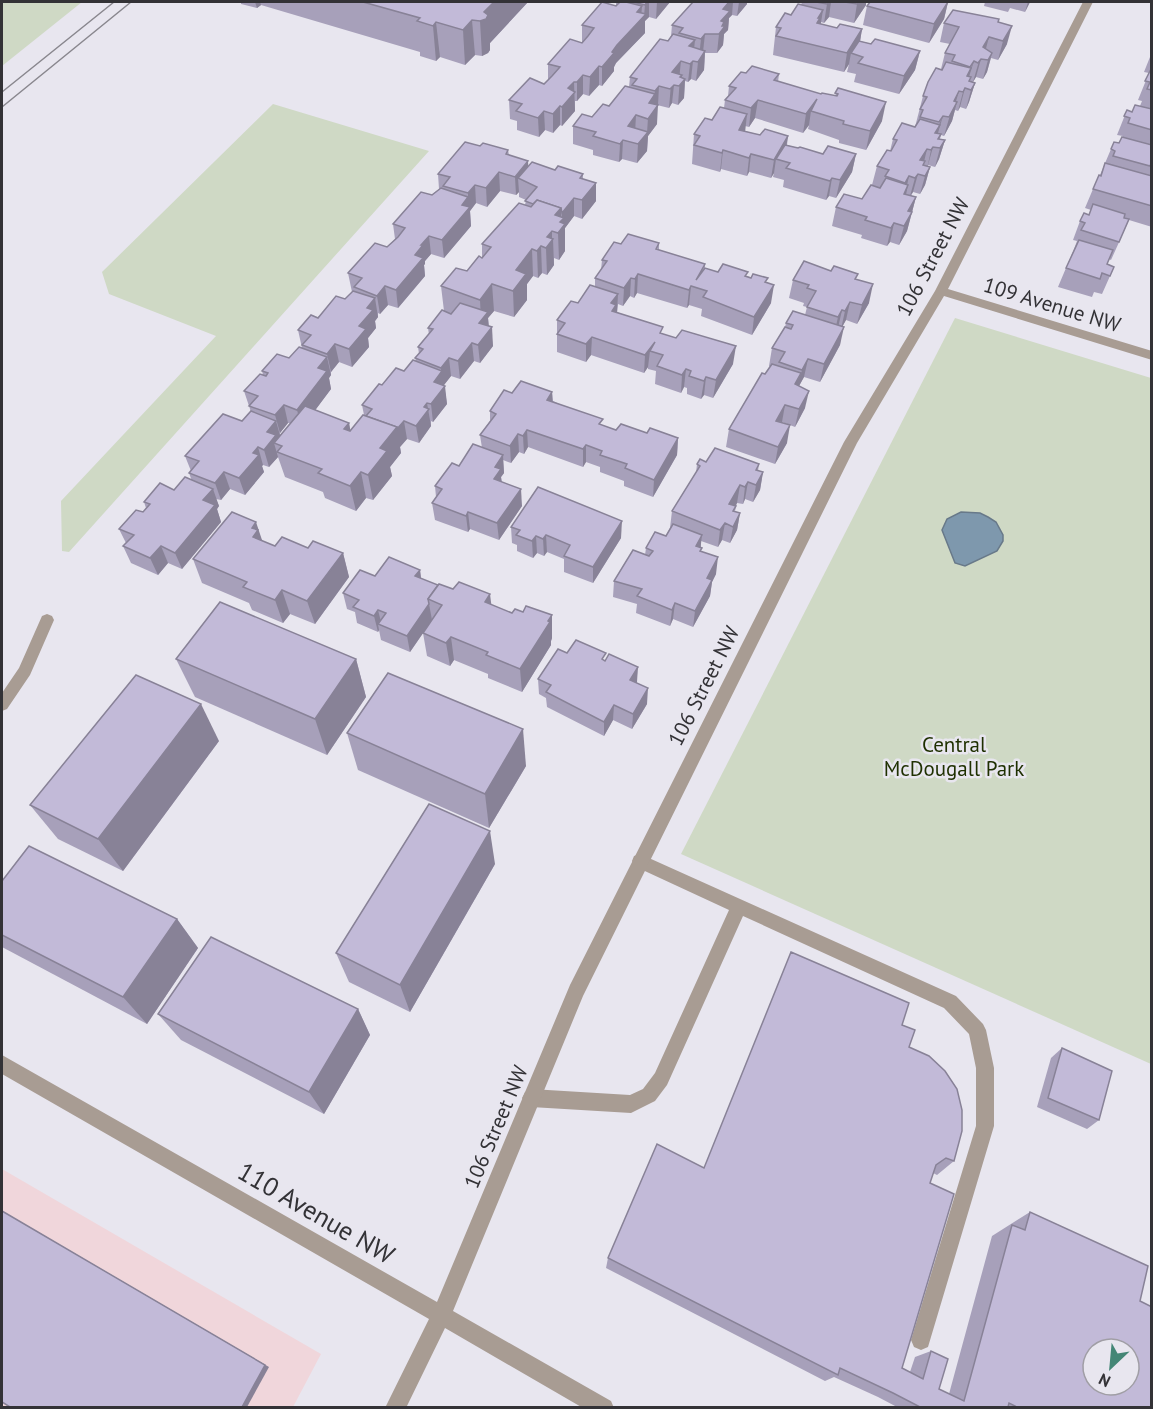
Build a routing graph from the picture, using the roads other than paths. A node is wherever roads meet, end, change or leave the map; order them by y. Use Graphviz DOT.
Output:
graph roads {
  1 [pos="1088,2"];
  2 [pos="941,291"];
  3 [pos="1152,356"];
  4 [pos="47,620"];
  5 [pos="2,705"];
  6 [pos="640,861"];
  7 [pos="739,906"];
  8 [pos="2,1064"];
  9 [pos="531,1098"];
  10 [pos="441,1316"];
  11 [pos="921,1340"];
  12 [pos="395,1407"];
  13 [pos="604,1407"];
  1 -- 2 [label="street, 106 Street NW"];
  2 -- 3 [label="street, 109 Avenue NW"];
  2 -- 6 [label="street, 106 Street NW"];
  4 -- 5 [label="street"];
  6 -- 7 [label="street"];
  6 -- 9 [label="street, 106 Street NW"];
  7 -- 9 [label="street"];
  7 -- 11 [label="street"];
  8 -- 10 [label="street, 110 Avenue NW"];
  9 -- 10 [label="street, 106 Street NW"];
  10 -- 12 [label="street, 106 Street NW"];
  10 -- 13 [label="street, 110 Avenue NW"];
}
